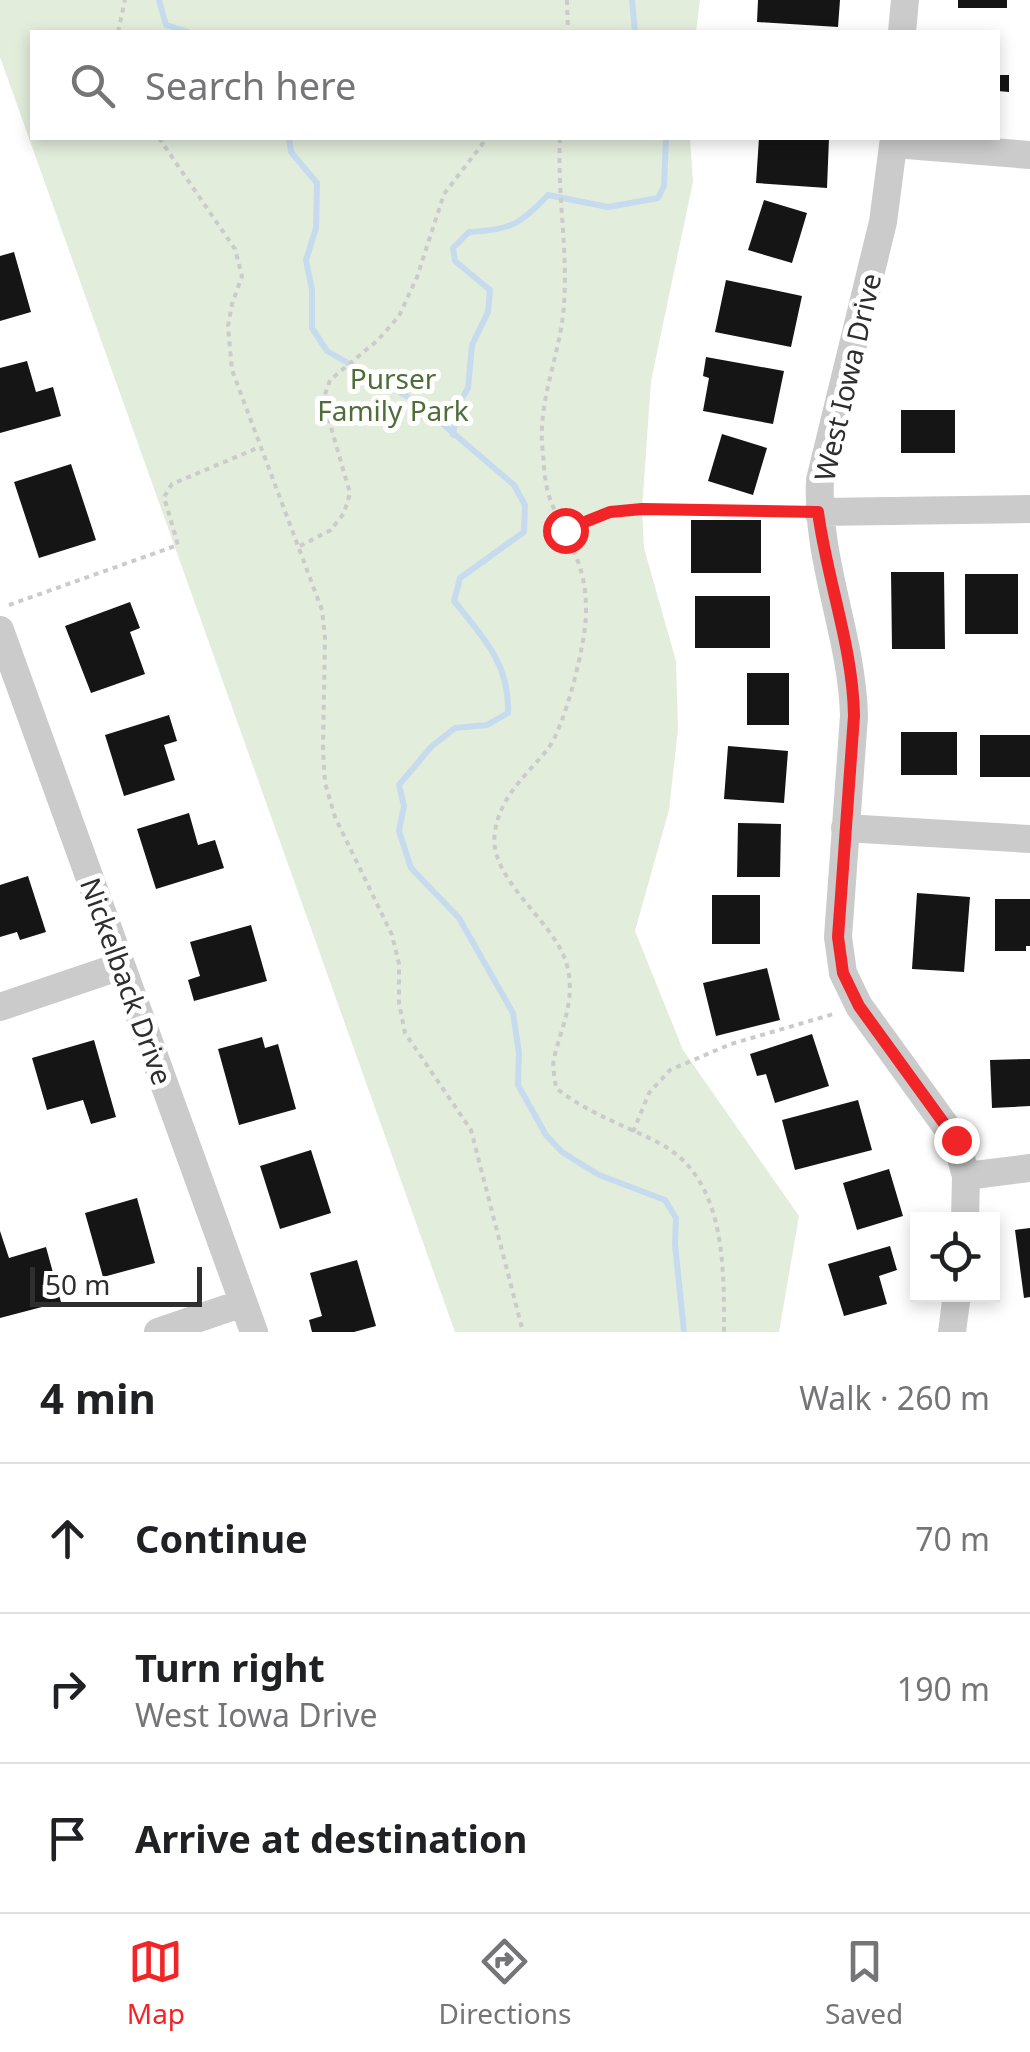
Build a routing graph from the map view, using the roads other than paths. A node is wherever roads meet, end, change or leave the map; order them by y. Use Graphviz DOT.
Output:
graph roads {
  1 [pos="904,0"];
  2 [pos="902,30"];
  3 [pos="894,141"];
  4 [pos="1030,156"];
  5 [pos="1030,509"];
  6 [pos="818,512"];
  7 [pos="0,631"];
  8 [pos="844,828"];
  9 [pos="1030,839"];
  10 [pos="121,966"];
  11 [pos="0,1007"];
  12 [pos="1030,1168"];
  13 [pos="966,1176"];
  14 [pos="966,1212"];
  15 [pos="955,1302"];
  16 [pos="244,1303"];
  17 [pos="158,1332"];
  18 [pos="254,1332"];
  19 [pos="952,1332"];
  1 -- 2 [label="street"];
  3 -- 4 [label="street"];
  3 -- 6 [label="street, West Iowa Drive"];
  5 -- 6 [label="street"];
  6 -- 8 [label="street, West Iowa Drive"];
  7 -- 10 [label="street, Nickelback Drive"];
  8 -- 9 [label="street"];
  8 -- 13 [label="street, West Iowa Drive"];
  10 -- 11 [label="street"];
  10 -- 16 [label="street, Nickelback Drive"];
  12 -- 13 [label="street"];
  13 -- 14 [label="street"];
  15 -- 19 [label="street"];
  16 -- 17 [label="street"];
  16 -- 18 [label="street, Nickelback Drive"];
}
